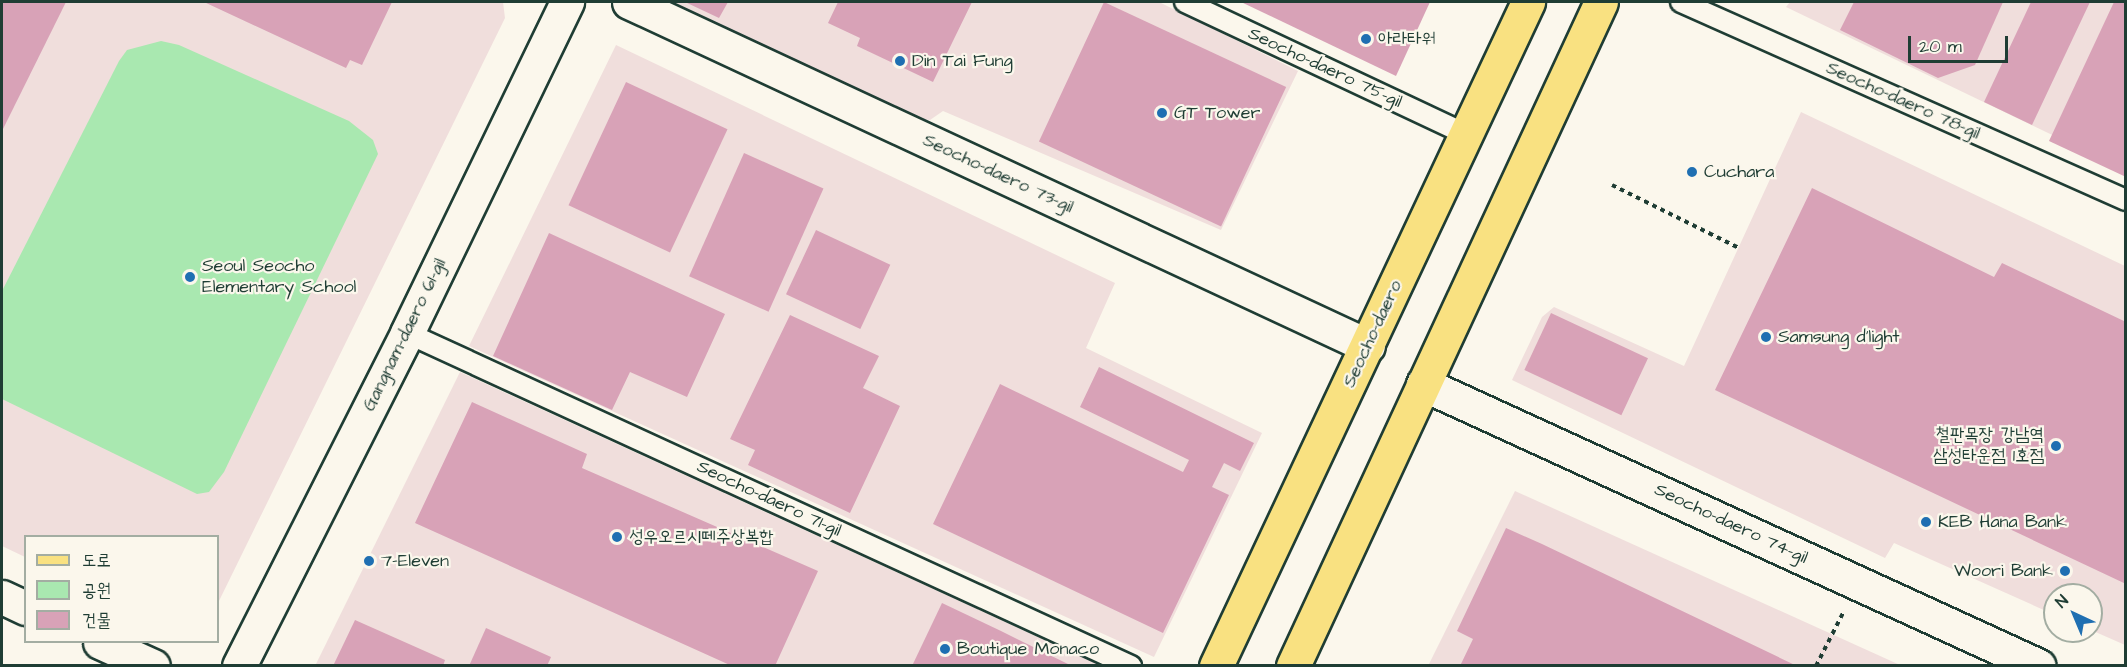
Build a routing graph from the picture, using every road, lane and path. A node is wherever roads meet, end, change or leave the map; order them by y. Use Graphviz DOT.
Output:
graph roads {
  1 [pos="567,2"];
  2 [pos="629,2"];
  3 [pos="1185,2"];
  4 [pos="1528,2"];
  5 [pos="1601,2"];
  6 [pos="1681,2"];
  7 [pos="1465,134"];
  8 [pos="1612,186"];
  9 [pos="2126,200"];
  10 [pos="1739,248"];
  11 [pos="407,333"];
  12 [pos="1368,346"];
  13 [pos="1423,384"];
  14 [pos="1859,584"];
  15 [pos="2,597"];
  16 [pos="24,607"];
  17 [pos="102,643"];
  18 [pos="153,666"];
  19 [pos="239,666"];
  20 [pos="1131,666"];
  21 [pos="1216,666"];
  22 [pos="1293,666"];
  23 [pos="1816,666"];
  24 [pos="2039,666"];
  1 -- 11 [label="street, Gangnam-daero 61-gil"];
  2 -- 12 [label="street, Seocho-daero 73-gil"];
  3 -- 7 [label="lane, Seocho-daero 75-gil"];
  4 -- 7 [label="main road, Seocho-daero"];
  5 -- 13 [label="main road"];
  6 -- 9 [label="lane, Seocho-daero 78-gil"];
  7 -- 12 [label="main road, Seocho-daero"];
  8 -- 10 [label="path"];
  11 -- 19 [label="street, Gangnam-daero 61-gil"];
  11 -- 20 [label="lane, Seocho-daero 71-gil"];
  12 -- 21 [label="main road, Seocho-daero"];
  13 -- 14 [label="street, Seocho-daero 74-gil"];
  13 -- 22 [label="main road"];
  14 -- 23 [label="path"];
  14 -- 24 [label="street, Seocho-daero 74-gil"];
  15 -- 16 [label="street"];
  17 -- 18 [label="street"];
}
